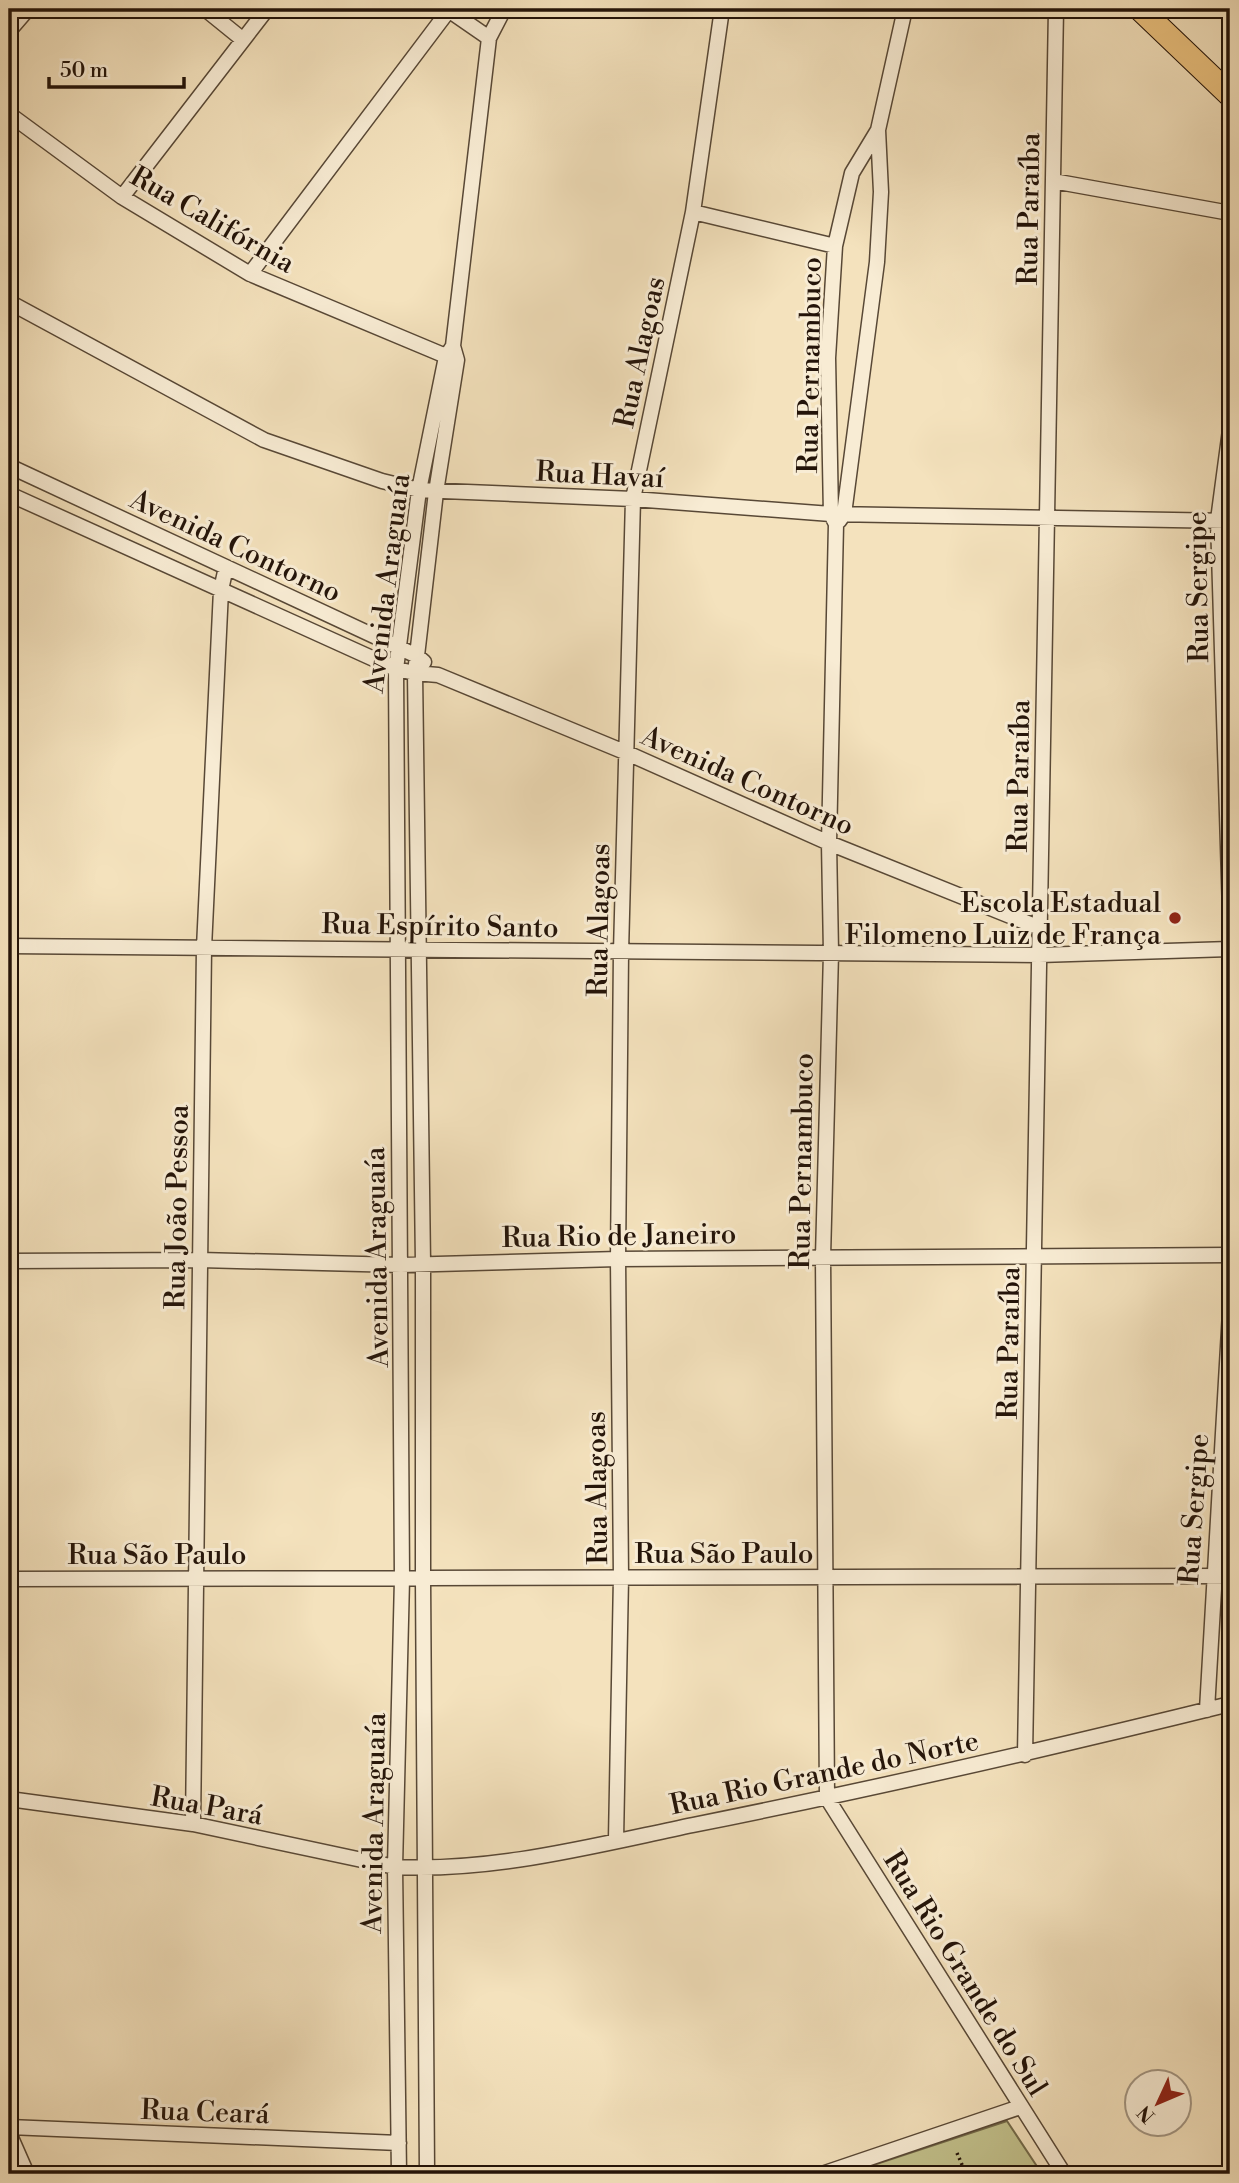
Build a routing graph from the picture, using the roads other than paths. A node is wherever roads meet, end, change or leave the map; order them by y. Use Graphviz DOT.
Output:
graph roads {
  1 [pos="27,9"];
  2 [pos="205,9"];
  3 [pos="267,9"];
  4 [pos="504,9"];
  5 [pos="722,9"];
  6 [pos="905,9"];
  7 [pos="1056,9"];
  8 [pos="1140,9"];
  9 [pos="448,10"];
  10 [pos="9,31"];
  11 [pos="489,38"];
  12 [pos="242,39"];
  13 [pos="1230,95"];
  14 [pos="9,114"];
  15 [pos="878,130"];
  16 [pos="1053,181"];
  17 [pos="122,198"];
  18 [pos="694,212"];
  19 [pos="1230,213"];
  20 [pos="835,246"];
  21 [pos="250,274"];
  22 [pos="9,302"];
  23 [pos="452,354"];
  24 [pos="1230,430"];
  25 [pos="9,466"];
  26 [pos="419,489"];
  27 [pos="436,492"];
  28 [pos="9,494"];
  29 [pos="633,499"];
  30 [pos="1047,516"];
  31 [pos="837,517"];
  32 [pos="1224,521"];
  33 [pos="226,567"];
  34 [pos="221,590"];
  35 [pos="397,648"];
  36 [pos="417,656"];
  37 [pos="396,668"];
  38 [pos="415,673"];
  39 [pos="438,675"];
  40 [pos="626,753"];
  41 [pos="829,843"];
  42 [pos="1230,912"];
  43 [pos="1040,928"];
  44 [pos="9,946"];
  45 [pos="204,948"];
  46 [pos="1230,949"];
  47 [pos="397,950"];
  48 [pos="419,950"];
  49 [pos="621,952"];
  50 [pos="831,953"];
  51 [pos="1039,955"];
  52 [pos="1230,1255"];
  53 [pos="1034,1256"];
  54 [pos="823,1257"];
  55 [pos="618,1259"];
  56 [pos="9,1261"];
  57 [pos="200,1261"];
  58 [pos="423,1263"];
  59 [pos="401,1265"];
  60 [pos="1230,1312"];
  61 [pos="1028,1576"];
  62 [pos="1213,1576"];
  63 [pos="1230,1576"];
  64 [pos="621,1577"];
  65 [pos="824,1577"];
  66 [pos="196,1578"];
  67 [pos="9,1579"];
  68 [pos="402,1579"];
  69 [pos="423,1579"];
  70 [pos="401,1640"];
  71 [pos="423,1640"];
  72 [pos="1230,1704"];
  73 [pos="1207,1710"];
  74 [pos="1025,1755"];
  75 [pos="827,1798"];
  76 [pos="9,1799"];
  77 [pos="193,1824"];
  78 [pos="616,1840"];
  79 [pos="395,1867"];
  80 [pos="425,1869"];
  81 [pos="1020,2107"];
  82 [pos="9,2127"];
  83 [pos="9,2133"];
  84 [pos="399,2143"];
  85 [pos="27,2174"];
  86 [pos="399,2174"];
  87 [pos="427,2174"];
  88 [pos="822,2174"];
  89 [pos="1064,2174"];
  1 -- 10 [label="street"];
  2 -- 12 [label="street"];
  3 -- 12 [label="street"];
  4 -- 11 [label="street, Avenida Araguaía"];
  5 -- 18 [label="street, Rua Alagoas"];
  6 -- 15 [label="street, Rua Pernambuco"];
  7 -- 16 [label="street, Rua Paraíba"];
  8 -- 13 [label="main road"];
  9 -- 11 [label="street"];
  9 -- 21 [label="street"];
  11 -- 23 [label="street, Avenida Araguaía"];
  12 -- 17 [label="street"];
  14 -- 17 [label="street, Rua Califórnia"];
  15 -- 20 [label="street, Rua Pernambuco"];
  15 -- 31 [label="street, Rua Pernambuco"];
  16 -- 19 [label="street"];
  16 -- 30 [label="street, Rua Paraíba"];
  17 -- 21 [label="street, Rua Califórnia"];
  18 -- 20 [label="street"];
  18 -- 29 [label="street, Rua Alagoas"];
  20 -- 31 [label="street, Rua Pernambuco"];
  21 -- 23 [label="street, Rua Califórnia"];
  22 -- 26 [label="street, Rua Havaí"];
  23 -- 26 [label="street, Avenida Araguaía"];
  23 -- 27 [label="street, Avenida Araguaía"];
  24 -- 32 [label="street, Rua Sergipe"];
  25 -- 33 [label="street, Avenida Contorno"];
  26 -- 27 [label="street, Rua Havaí"];
  26 -- 35 [label="street, Avenida Araguaía"];
  27 -- 29 [label="street, Rua Havaí"];
  27 -- 36 [label="street, Avenida Araguaía"];
  28 -- 34 [label="street, Avenida Contorno"];
  29 -- 31 [label="street, Rua Havaí"];
  29 -- 40 [label="street, Rua Alagoas"];
  30 -- 31 [label="street, Rua Havaí"];
  30 -- 32 [label="street, Rua Havaí"];
  30 -- 43 [label="street, Rua Paraíba"];
  31 -- 41 [label="street, Rua Pernambuco"];
  32 -- 42 [label="street, Rua Sergipe"];
  33 -- 34 [label="street, Rua João Pessoa"];
  33 -- 35 [label="street, Avenida Contorno"];
  34 -- 37 [label="street, Avenida Contorno"];
  34 -- 45 [label="street, Rua João Pessoa"];
  35 -- 36 [label="street, Avenida Contorno"];
  35 -- 37 [label="street, Avenida Araguaía"];
  36 -- 38 [label="street, Avenida Araguaía"];
  36 -- 39 [label="street, Avenida Contorno"];
  37 -- 38 [label="street, Avenida Contorno"];
  37 -- 47 [label="street, Avenida Araguaía"];
  38 -- 39 [label="street, Avenida Contorno"];
  38 -- 48 [label="street, Avenida Araguaía"];
  39 -- 40 [label="street, Avenida Contorno"];
  40 -- 41 [label="street, Avenida Contorno"];
  40 -- 49 [label="street, Rua Alagoas"];
  41 -- 43 [label="street, Avenida Contorno"];
  41 -- 50 [label="street, Rua Pernambuco"];
  43 -- 51 [label="street, Rua Paraíba"];
  44 -- 45 [label="street, Rua Espírito Santo"];
  45 -- 47 [label="street, Rua Espírito Santo"];
  45 -- 57 [label="street, Rua João Pessoa"];
  46 -- 51 [label="street, Rua Espírito Santo"];
  47 -- 48 [label="street, Rua Espírito Santo"];
  47 -- 59 [label="street, Avenida Araguaía"];
  48 -- 49 [label="street, Rua Espírito Santo"];
  48 -- 58 [label="street, Avenida Araguaía"];
  49 -- 50 [label="street, Rua Espírito Santo"];
  49 -- 55 [label="street, Rua Alagoas"];
  50 -- 51 [label="street, Rua Espírito Santo"];
  50 -- 54 [label="street, Rua Pernambuco"];
  51 -- 53 [label="street, Rua Paraíba"];
  52 -- 53 [label="street, Rua Rio de Janeiro"];
  53 -- 54 [label="street, Rua Rio de Janeiro"];
  53 -- 61 [label="street, Rua Paraíba"];
  54 -- 55 [label="street, Rua Rio de Janeiro"];
  54 -- 65 [label="street, Rua Pernambuco"];
  55 -- 58 [label="street, Rua Rio de Janeiro"];
  55 -- 64 [label="street, Rua Alagoas"];
  56 -- 57 [label="street, Rua Rio de Janeiro"];
  57 -- 59 [label="street, Rua Rio de Janeiro"];
  57 -- 66 [label="street, Rua João Pessoa"];
  58 -- 59 [label="street, Rua Rio de Janeiro"];
  58 -- 69 [label="street, Avenida Araguaía"];
  59 -- 68 [label="street, Avenida Araguaía"];
  60 -- 62 [label="street, Rua Sergipe"];
  61 -- 62 [label="street, Rua São Paulo"];
  61 -- 65 [label="street, Rua São Paulo"];
  61 -- 74 [label="street, Rua Paraíba"];
  62 -- 63 [label="street, Rua São Paulo"];
  62 -- 73 [label="street, Rua Sergipe"];
  64 -- 65 [label="street, Rua São Paulo"];
  64 -- 69 [label="street, Rua São Paulo"];
  64 -- 78 [label="street, Rua Alagoas"];
  65 -- 75 [label="street, Rua Pernambuco"];
  66 -- 67 [label="street, Rua São Paulo"];
  66 -- 68 [label="street, Rua São Paulo"];
  66 -- 77 [label="street, Rua João Pessoa"];
  68 -- 69 [label="street, Rua São Paulo"];
  68 -- 70 [label="street, Avenida Araguaía"];
  69 -- 71 [label="street, Avenida Araguaía"];
  70 -- 71 [label="street"];
  70 -- 79 [label="street, Avenida Araguaía"];
  71 -- 80 [label="street, Avenida Araguaía"];
  72 -- 73 [label="street, Rua Rio Grande do Norte"];
  73 -- 74 [label="street, Rua Rio Grande do Norte"];
  74 -- 75 [label="street, Rua Rio Grande do Norte"];
  75 -- 78 [label="street, Rua Rio Grande do Norte"];
  75 -- 81 [label="street, Rua Rio Grande do Sul"];
  76 -- 77 [label="street, Rua Pará"];
  77 -- 79 [label="street, Rua Pará"];
  78 -- 80 [label="street, Rua Rio Grande do Norte"];
  79 -- 80 [label="street, Rua Pará"];
  79 -- 84 [label="street, Avenida Araguaía"];
  80 -- 87 [label="street, Avenida Araguaía"];
  81 -- 88 [label="street"];
  81 -- 89 [label="street, Rua Rio Grande do Sul"];
  82 -- 84 [label="street, Rua Ceará"];
  83 -- 85 [label="street"];
  84 -- 86 [label="street, Avenida Araguaía"];
}
